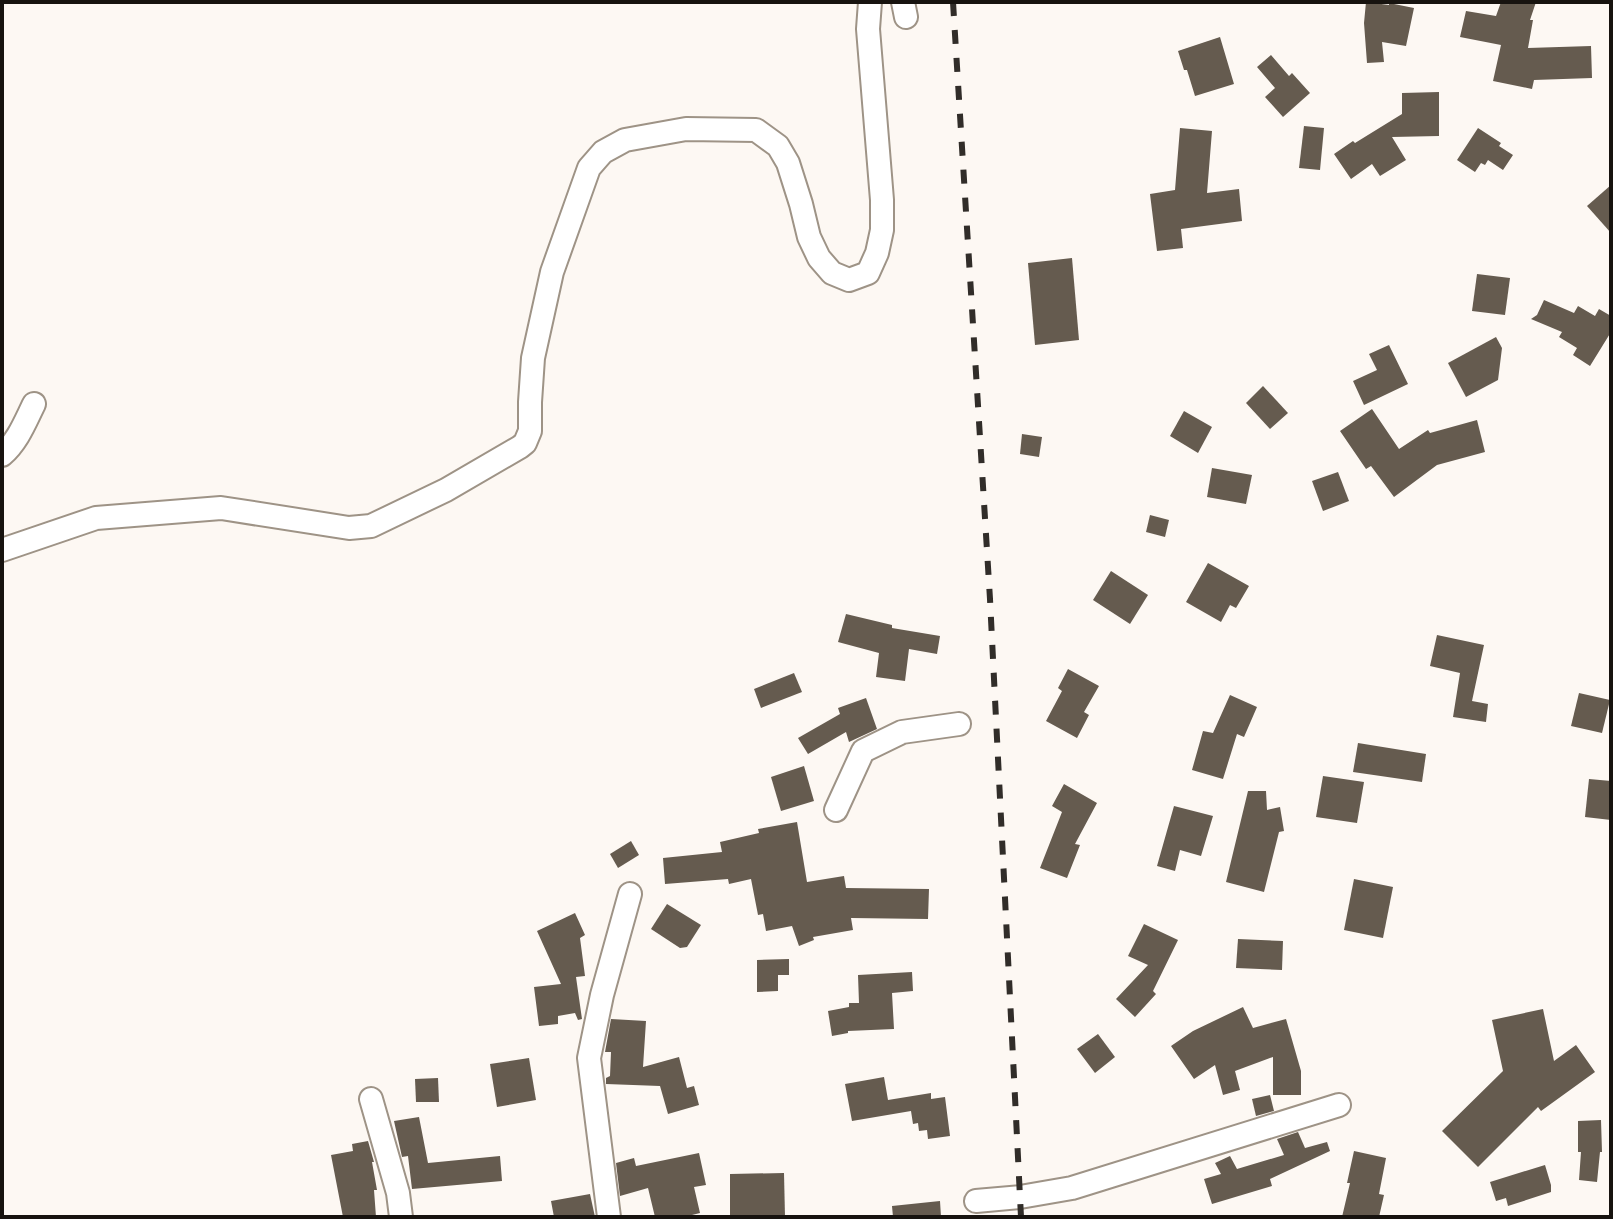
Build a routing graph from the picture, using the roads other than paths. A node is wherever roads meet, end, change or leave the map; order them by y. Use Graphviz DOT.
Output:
graph roads {
  1 [pos="870,2"];
  2 [pos="34,404"];
  3 [pos="2,455"];
  4 [pos="2,550"];
  5 [pos="959,724"];
  6 [pos="836,810"];
  7 [pos="630,894"];
  8 [pos="371,1099"];
  9 [pos="1339,1105"];
  10 [pos="976,1201"];
  11 [pos="401,1217"];
  12 [pos="609,1217"];
  1 -- 4 [label="street"];
  2 -- 3 [label="street"];
  5 -- 6 [label="street"];
  7 -- 12 [label="street"];
  8 -- 11 [label="street"];
  9 -- 10 [label="street"];
}
